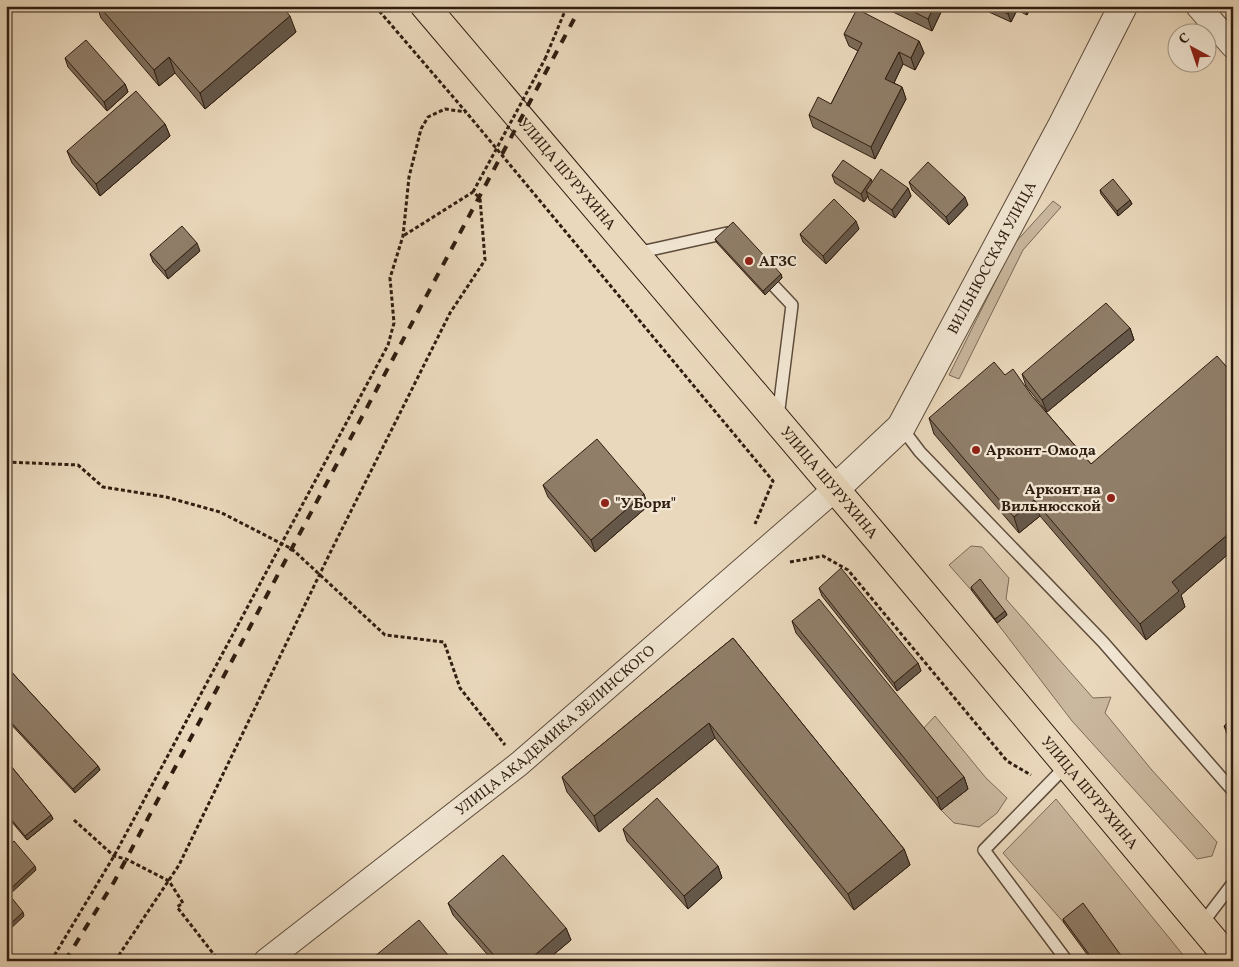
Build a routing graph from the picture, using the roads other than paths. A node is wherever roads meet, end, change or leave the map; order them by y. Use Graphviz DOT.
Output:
graph roads {
  1 [pos="425,6"];
  2 [pos="1123,6"];
  3 [pos="1198,6"];
  4 [pos="1233,46"];
  5 [pos="727,233"];
  6 [pos="634,253"];
  7 [pos="774,286"];
  8 [pos="778,421"];
  9 [pos="901,427"];
  10 [pos="834,490"];
  11 [pos="1067,765"];
  12 [pos="1233,791"];
  13 [pos="1233,884"];
  14 [pos="1201,924"];
  15 [pos="266,961"];
  16 [pos="1067,961"];
  17 [pos="1231,961"];
  1 -- 6 [label="highway, УЛИЦА ШУРУХИНА"];
  2 -- 9 [label="street, ВИЛЬНЮССКАЯ УЛИЦА"];
  3 -- 4 [label="street"];
  5 -- 6 [label="lane"];
  6 -- 8 [label="highway, УЛИЦА ШУРУХИНА"];
  7 -- 8 [label="lane"];
  8 -- 10 [label="highway, УЛИЦА ШУРУХИНА"];
  9 -- 10 [label="street, ВИЛЬНЮССКАЯ УЛИЦА"];
  9 -- 12 [label="lane"];
  10 -- 11 [label="highway, УЛИЦА ШУРУХИНА"];
  10 -- 15 [label="street, УЛИЦА АКАДЕМИКА ЗЕЛИНСКОГО"];
  11 -- 14 [label="highway, УЛИЦА ШУРУХИНА"];
  11 -- 16 [label="lane"];
  13 -- 14 [label="lane"];
  14 -- 17 [label="highway, УЛИЦА ШУРУХИНА"];
}
